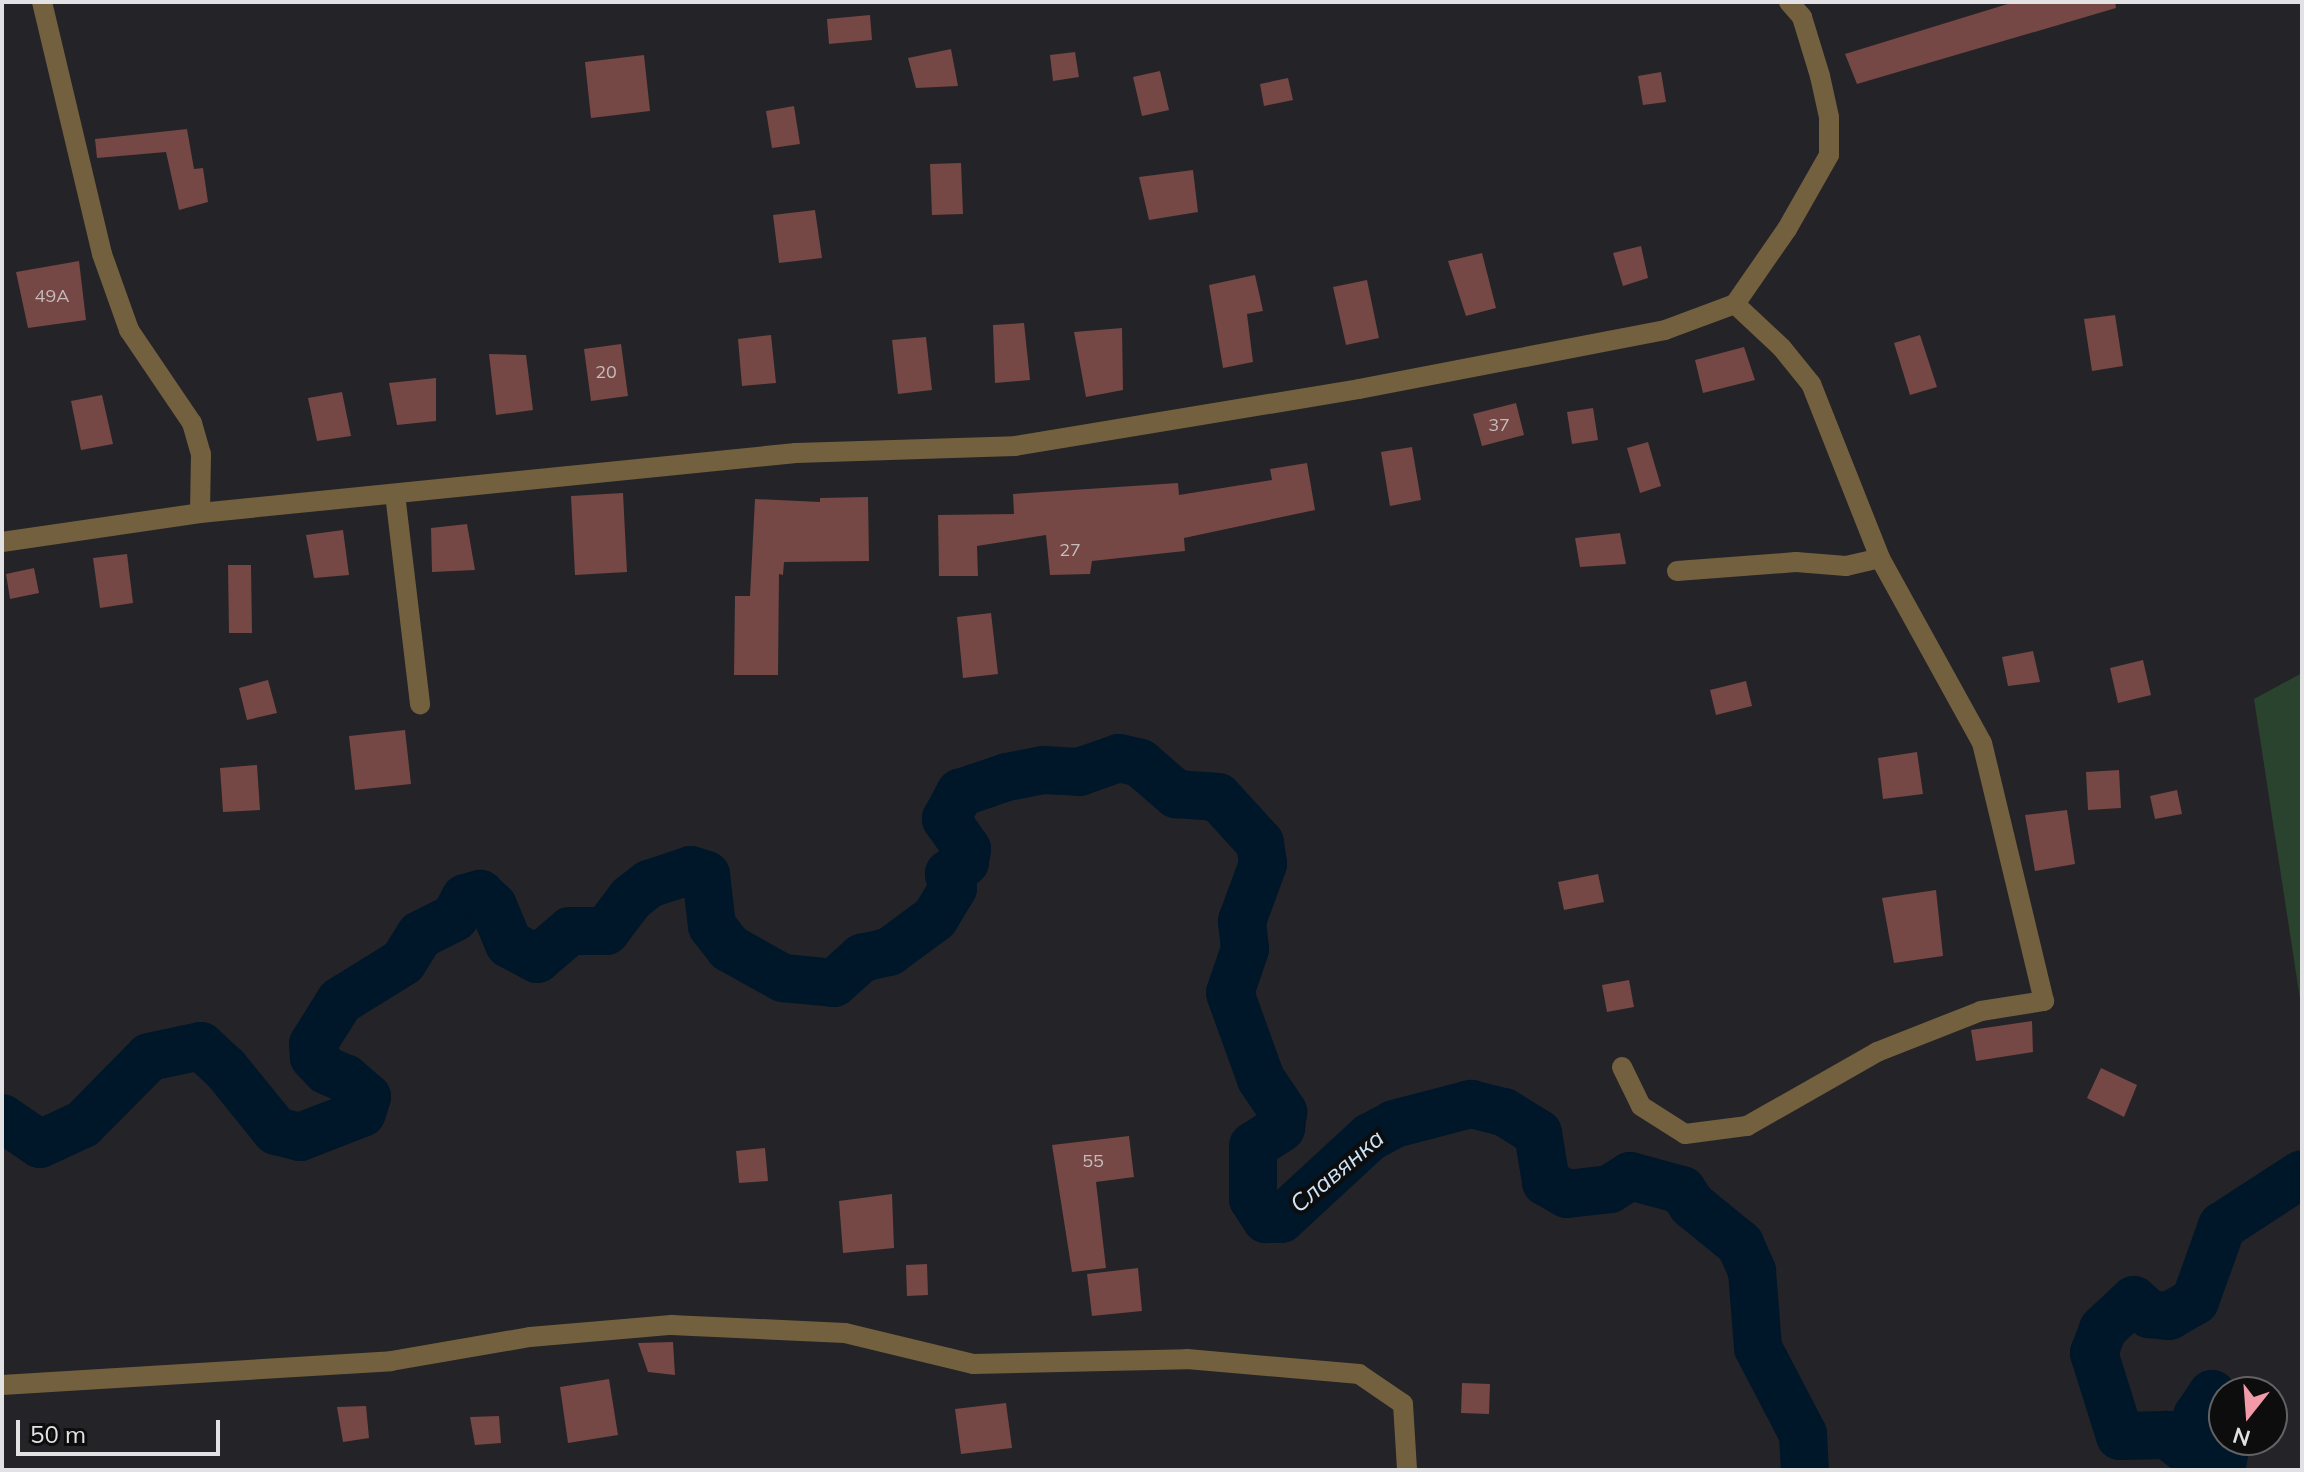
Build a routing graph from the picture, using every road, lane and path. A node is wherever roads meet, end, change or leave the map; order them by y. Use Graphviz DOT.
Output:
graph roads {
  1 [pos="42,2"];
  2 [pos="1789,2"];
  3 [pos="1735,304"];
  4 [pos="395,494"];
  5 [pos="200,513"];
  6 [pos="2,542"];
  7 [pos="1880,558"];
  8 [pos="1677,571"];
  9 [pos="420,705"];
  10 [pos="1622,1067"];
  11 [pos="2,1385"];
  12 [pos="1407,1470"];
  1 -- 5 [label="street"];
  2 -- 3 [label="street"];
  3 -- 4 [label="street"];
  3 -- 7 [label="street"];
  4 -- 5 [label="street"];
  4 -- 9 [label="street"];
  5 -- 6 [label="street"];
  7 -- 8 [label="street"];
  7 -- 10 [label="street"];
  11 -- 12 [label="street"];
}
